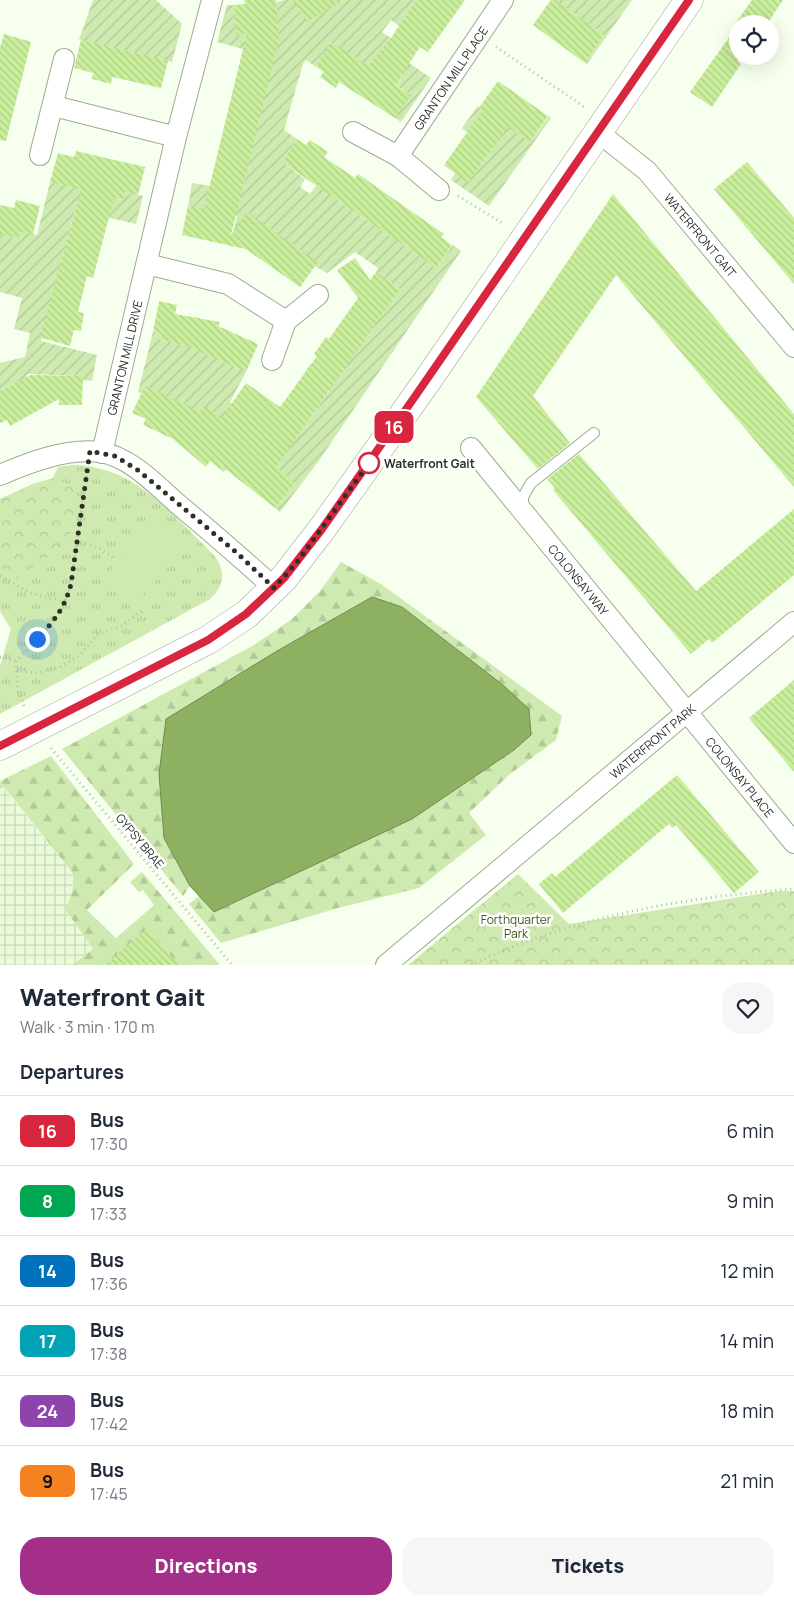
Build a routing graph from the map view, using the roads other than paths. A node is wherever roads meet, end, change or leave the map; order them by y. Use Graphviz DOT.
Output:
graph roads {
  1 [pos="212,0"];
  2 [pos="503,0"];
  3 [pos="689,0"];
  4 [pos="64,59"];
  5 [pos="54,106"];
  6 [pos="602,126"];
  7 [pos="353,132"];
  8 [pos="176,137"];
  9 [pos="40,155"];
  10 [pos="398,156"];
  11 [pos="439,190"];
  12 [pos="147,264"];
  13 [pos="318,295"];
  14 [pos="286,321"];
  15 [pos="794,347"];
  16 [pos="272,360"];
  17 [pos="594,433"];
  18 [pos="472,448"];
  19 [pos="96,452"];
  20 [pos="0,475"];
  21 [pos="523,512"];
  22 [pos="274,588"];
  23 [pos="794,622"];
  24 [pos="686,712"];
  25 [pos="0,746"];
  26 [pos="794,843"];
  27 [pos="386,965"];
  1 -- 8 [label="street, GRANTON MILL DRIVE"];
  2 -- 10 [label="street, GRANTON MILL PLACE"];
  3 -- 6 [label="street"];
  4 -- 5 [label="street"];
  5 -- 8 [label="street"];
  5 -- 9 [label="street"];
  6 -- 15 [label="street, WATERFRONT GAIT"];
  6 -- 22 [label="street"];
  7 -- 10 [label="street"];
  8 -- 12 [label="street, GRANTON MILL DRIVE"];
  10 -- 11 [label="street"];
  12 -- 14 [label="street"];
  12 -- 19 [label="street, GRANTON MILL DRIVE"];
  13 -- 14 [label="street"];
  14 -- 16 [label="street"];
  17 -- 21 [label="lane"];
  18 -- 21 [label="street, COLONSAY WAY"];
  19 -- 20 [label="street"];
  19 -- 22 [label="street"];
  21 -- 24 [label="street, COLONSAY WAY"];
  22 -- 25 [label="street"];
  23 -- 24 [label="street, WATERFRONT PARK"];
  24 -- 26 [label="street, COLONSAY PLACE"];
  24 -- 27 [label="street, WATERFRONT PARK"];
}
